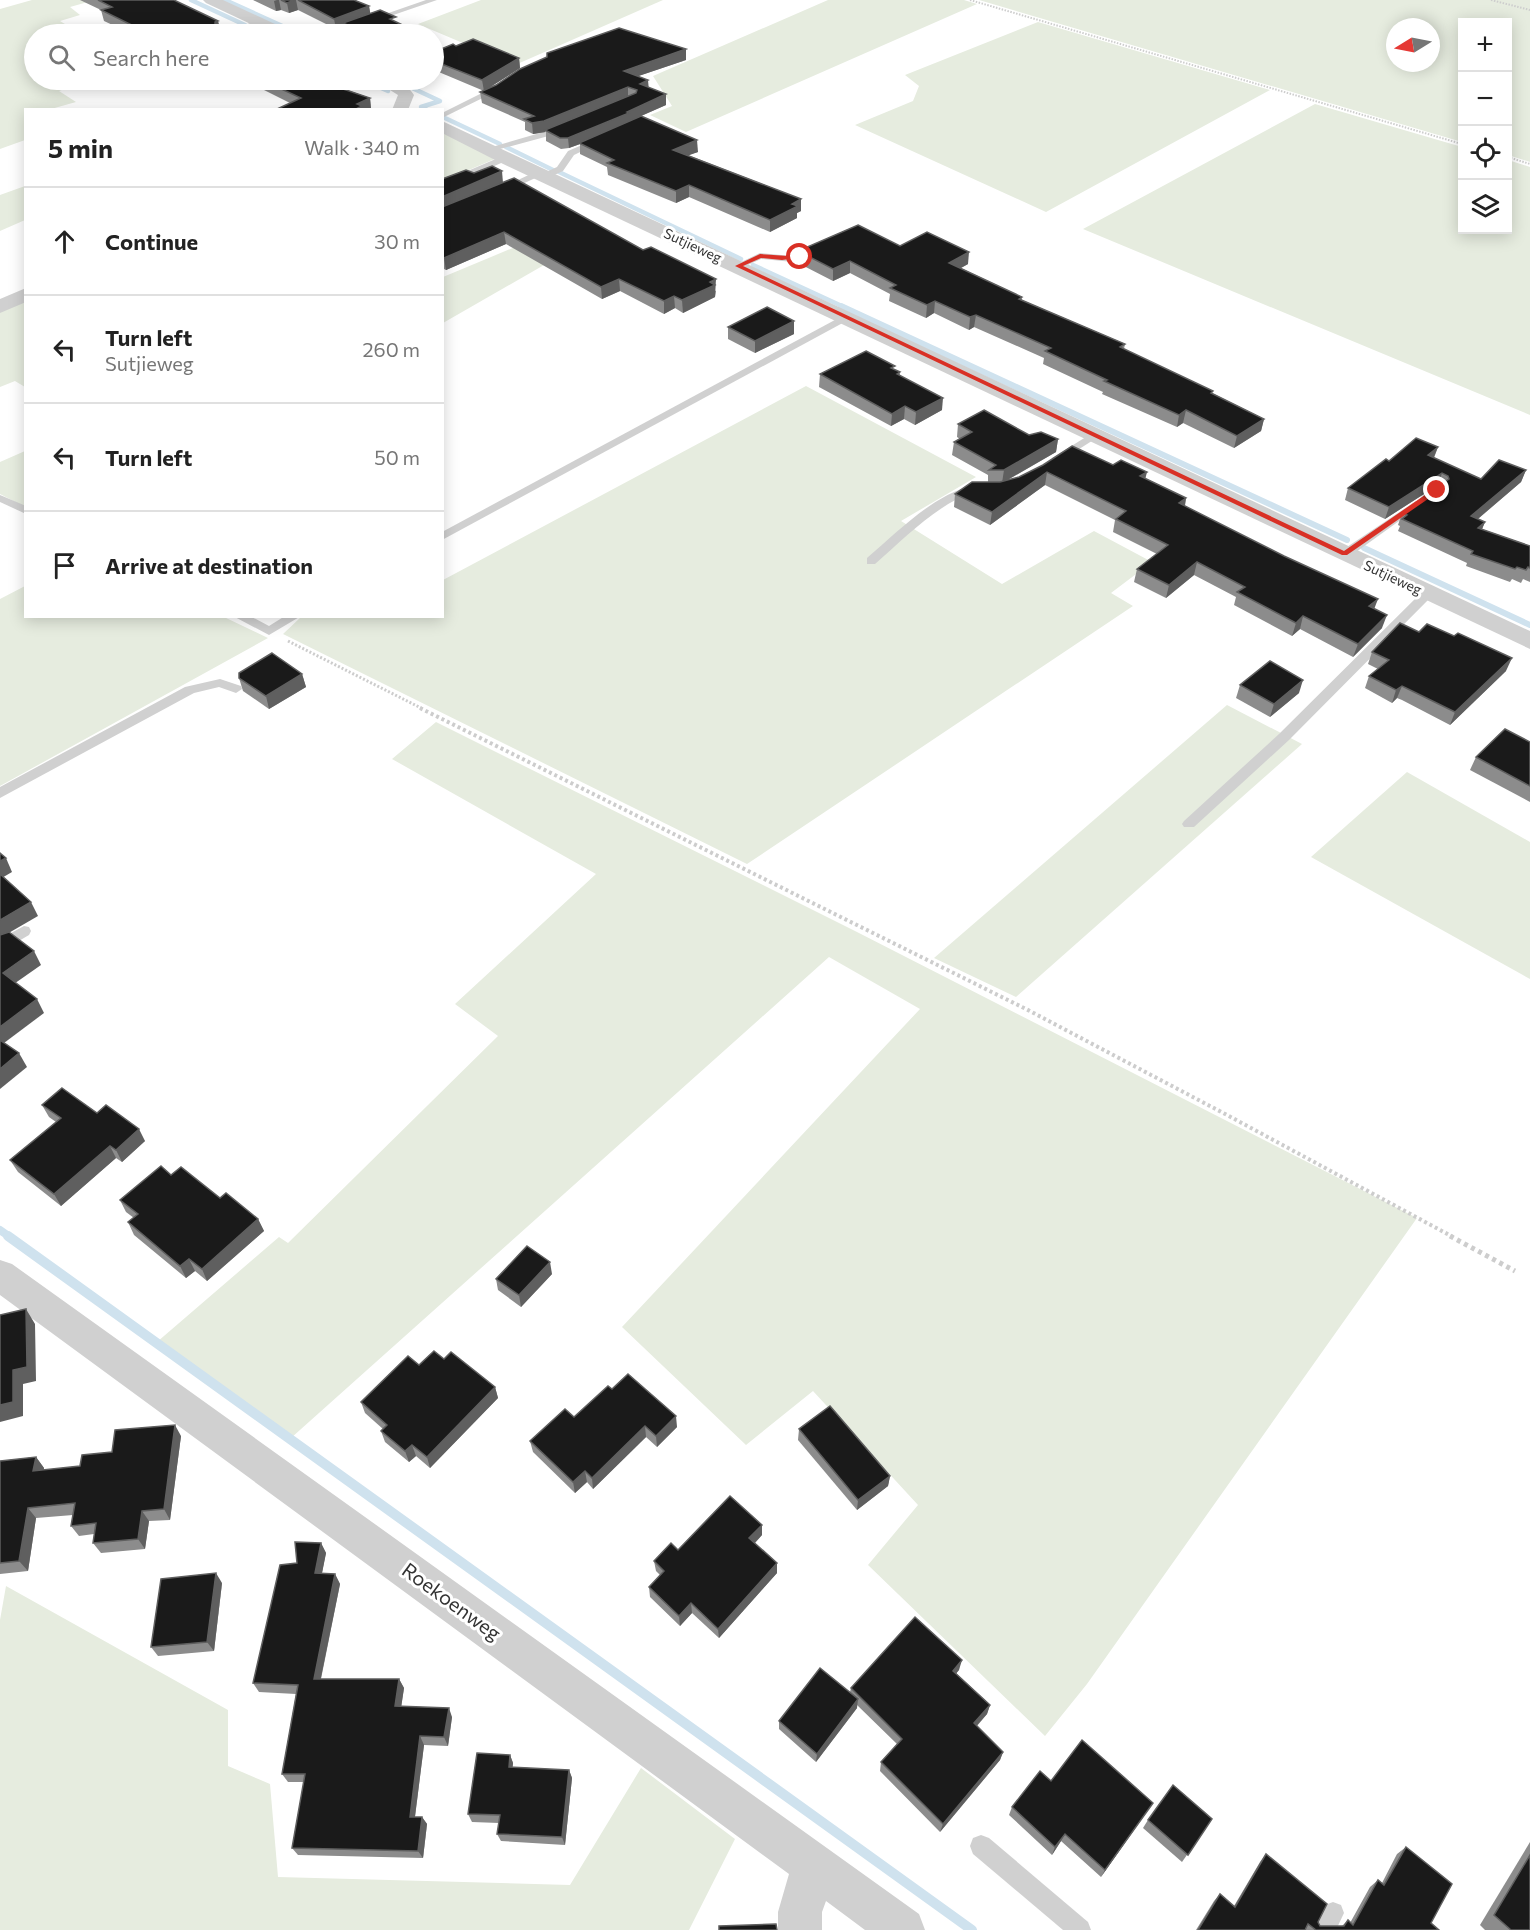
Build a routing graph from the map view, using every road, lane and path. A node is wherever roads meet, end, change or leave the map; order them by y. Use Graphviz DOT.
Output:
graph roads {
  1 [pos="211,0"];
  2 [pos="433,0"];
  3 [pos="970,0"];
  4 [pos="1491,0"];
  5 [pos="1530,10"];
  6 [pos="258,22"];
  7 [pos="252,24"];
  8 [pos="262,24"];
  9 [pos="362,24"];
  10 [pos="505,84"];
  11 [pos="402,90"];
  12 [pos="400,108"];
  13 [pos="444,115"];
  14 [pos="444,127"];
  15 [pos="569,127"];
  16 [pos="607,137"];
  17 [pos="1458,143"];
  18 [pos="497,154"];
  19 [pos="1512,158"];
  20 [pos="1530,164"];
  21 [pos="543,175"];
  22 [pos="444,185"];
  23 [pos="497,192"];
  24 [pos="821,247"];
  25 [pos="738,266"];
  26 [pos="24,295"];
  27 [pos="0,307"];
  28 [pos="846,317"];
  29 [pos="1094,435"];
  30 [pos="1047,465"];
  31 [pos="988,490"];
  32 [pos="1428,496"];
  33 [pos="0,498"];
  34 [pos="24,511"];
  35 [pos="444,536"];
  36 [pos="1345,554"];
  37 [pos="871,561"];
  38 [pos="1428,593"];
  39 [pos="243,618"];
  40 [pos="291,618"];
  41 [pos="268,631"];
  42 [pos="1530,641"];
  43 [pos="236,689"];
  44 [pos="0,793"];
  45 [pos="1189,824"];
  46 [pos="24,931"];
  47 [pos="0,946"];
  48 [pos="1515,1271"];
  49 [pos="0,1275"];
  50 [pos="981,1846"];
  51 [pos="814,1865"];
  52 [pos="800,1930"];
  53 [pos="903,1930"];
  54 [pos="1080,1930"];
  1 -- 6 [label="street"];
  2 -- 9 [label="lane"];
  3 -- 17 [label="path"];
  4 -- 5 [label="path"];
  6 -- 7 [label="lane"];
  6 -- 8 [label="street"];
  10 -- 13 [label="lane"];
  11 -- 12 [label="street"];
  14 -- 18 [label="street, Sutjieweg"];
  15 -- 18 [label="lane"];
  16 -- 21 [label="lane"];
  18 -- 21 [label="street, Sutjieweg"];
  18 -- 22 [label="lane"];
  19 -- 20 [label="path"];
  21 -- 23 [label="lane"];
  21 -- 25 [label="street, Sutjieweg"];
  24 -- 25 [label="lane"];
  25 -- 28 [label="street, Sutjieweg"];
  26 -- 27 [label="street"];
  28 -- 29 [label="street, Sutjieweg"];
  28 -- 35 [label="lane"];
  29 -- 30 [label="lane"];
  29 -- 36 [label="street, Sutjieweg"];
  31 -- 37 [label="lane"];
  32 -- 36 [label="lane"];
  33 -- 34 [label="lane"];
  36 -- 38 [label="street, Sutjieweg"];
  38 -- 42 [label="street, Sutjieweg"];
  38 -- 45 [label="lane"];
  39 -- 41 [label="lane"];
  40 -- 41 [label="lane"];
  41 -- 48 [label="path"];
  43 -- 44 [label="lane"];
  46 -- 47 [label="lane"];
  49 -- 51 [label="street, Roekoenweg"];
  50 -- 54 [label="lane"];
  51 -- 52 [label="street"];
  51 -- 53 [label="street, Roekoenweg"];
}
